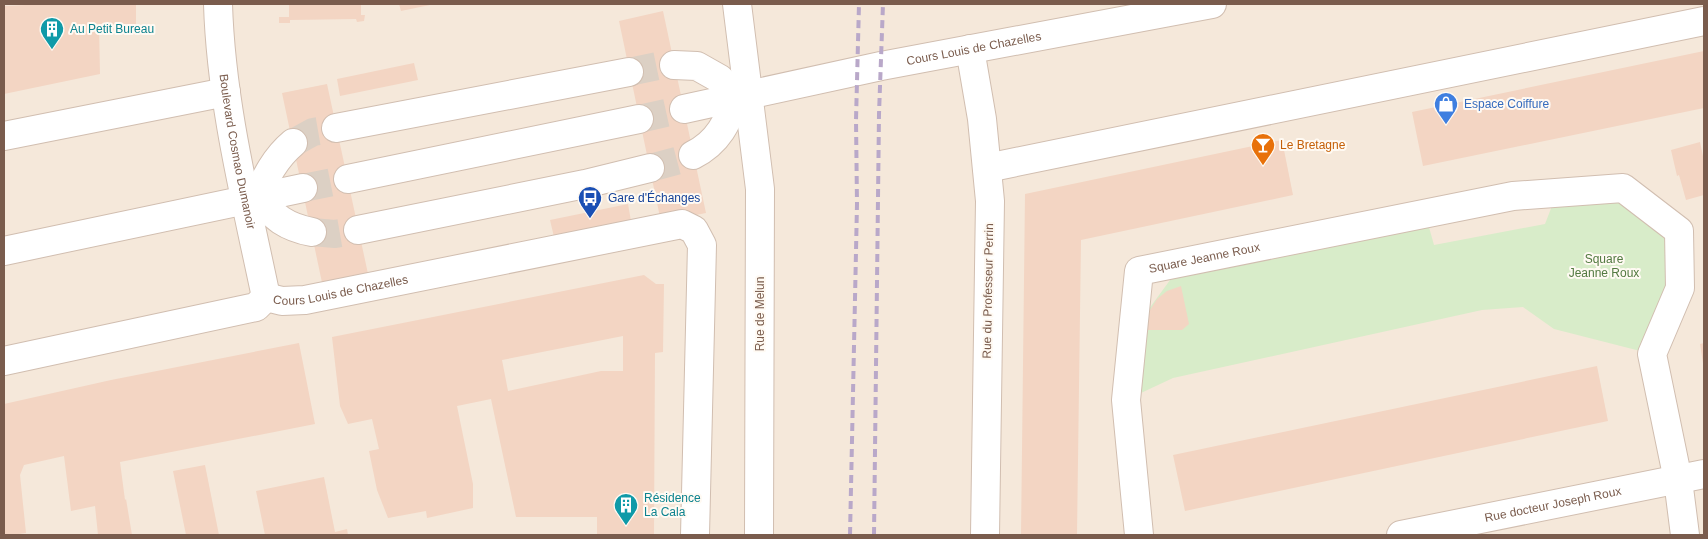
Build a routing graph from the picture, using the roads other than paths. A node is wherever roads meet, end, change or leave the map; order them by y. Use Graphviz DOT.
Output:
graph roads {
  1 [pos="218,4"];
  2 [pos="736,4"];
  3 [pos="1196,5"];
  4 [pos="1704,20"];
  5 [pos="970,49"];
  6 [pos="674,65"];
  7 [pos="629,72"];
  8 [pos="226,92"];
  9 [pos="742,95"];
  10 [pos="684,109"];
  11 [pos="639,118"];
  12 [pos="336,128"];
  13 [pos="4,136"];
  14 [pos="292,143"];
  15 [pos="693,155"];
  16 [pos="650,168"];
  17 [pos="987,168"];
  18 [pos="348,179"];
  19 [pos="303,188"];
  20 [pos="251,199"];
  21 [pos="358,230"];
  22 [pos="312,232"];
  23 [pos="4,251"];
  24 [pos="266,297"];
  25 [pos="4,361"];
  26 [pos="1704,474"];
  27 [pos="1678,480"];
  28 [pos="695,535"];
  29 [pos="759,535"];
  30 [pos="985,535"];
  31 [pos="1139,535"];
  32 [pos="1401,535"];
  33 [pos="1685,535"];
  1 -- 8 [label="street, Boulevard Cosmao Dumanoir"];
  2 -- 9 [label="street, Rue de Melun"];
  3 -- 5 [label="street, Cours Louis de Chazelles"];
  4 -- 17 [label="street"];
  5 -- 9 [label="street, Cours Louis de Chazelles"];
  5 -- 17 [label="street, Rue du Professeur Perrin"];
  6 -- 9 [label="street"];
  7 -- 12 [label="street"];
  8 -- 13 [label="street"];
  8 -- 20 [label="street, Boulevard Cosmao Dumanoir"];
  9 -- 10 [label="street, Cours Louis de Chazelles"];
  9 -- 15 [label="street"];
  9 -- 29 [label="street, Rue de Melun"];
  11 -- 18 [label="street"];
  14 -- 20 [label="street"];
  16 -- 21 [label="street"];
  17 -- 30 [label="street, Rue du Professeur Perrin"];
  19 -- 20 [label="street"];
  20 -- 22 [label="street"];
  20 -- 23 [label="street"];
  20 -- 24 [label="street, Boulevard Cosmao Dumanoir"];
  24 -- 25 [label="street, Cours Louis de Chazelles"];
  24 -- 28 [label="street, Cours Louis de Chazelles"];
  26 -- 27 [label="street, Rue docteur Joseph Roux"];
  27 -- 31 [label="street, Square Jeanne Roux"];
  27 -- 32 [label="street, Rue docteur Joseph Roux"];
  27 -- 33 [label="street"];
}
